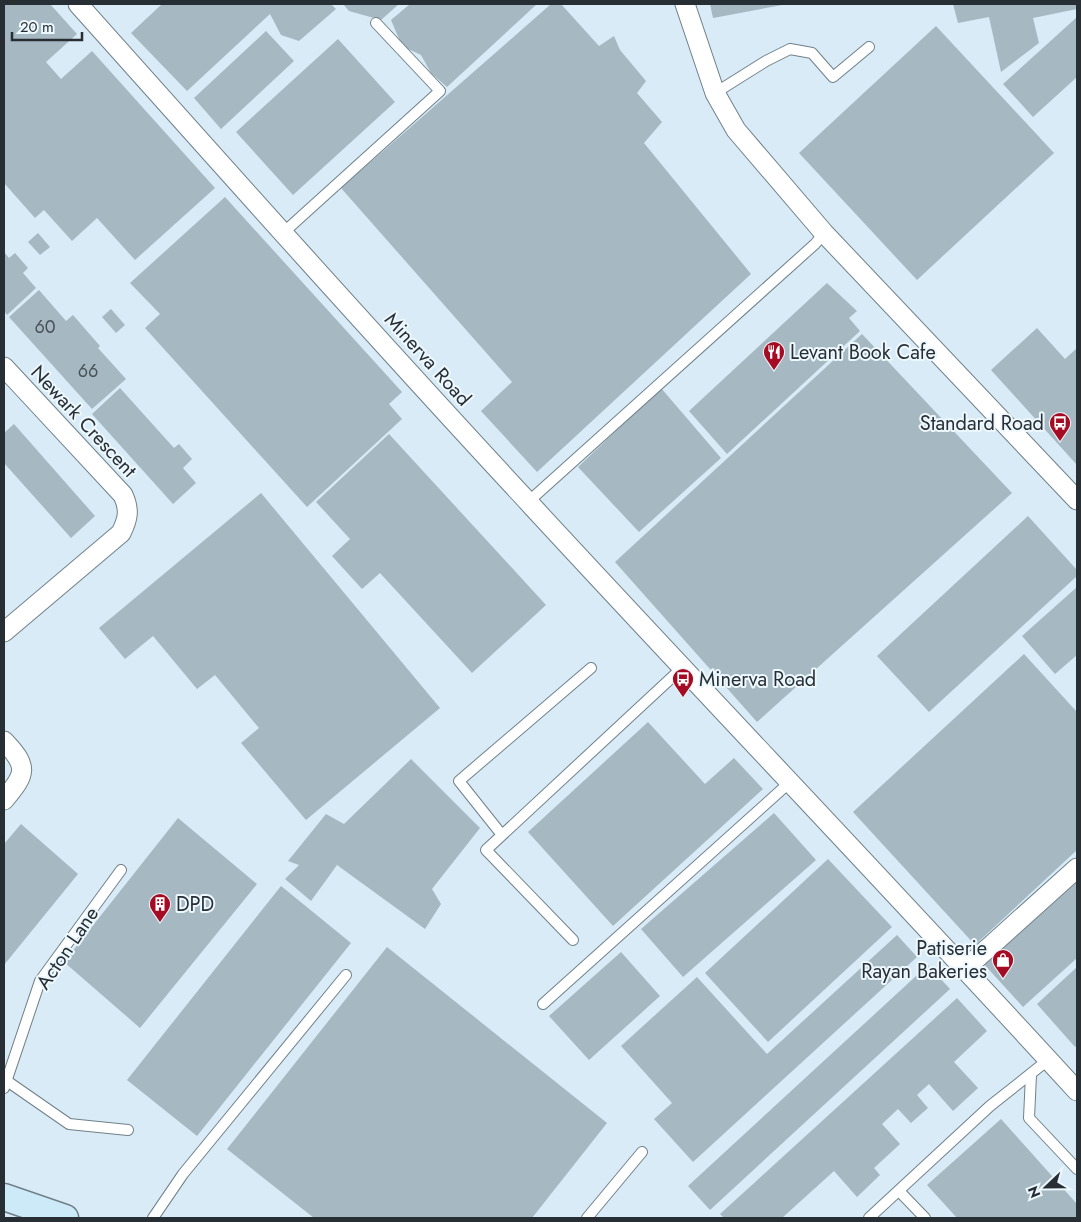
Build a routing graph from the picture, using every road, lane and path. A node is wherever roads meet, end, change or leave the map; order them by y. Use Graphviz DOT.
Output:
graph roads {
  1 [pos="78,4"];
  2 [pos="685,4"];
  3 [pos="376,23"];
  4 [pos="869,47"];
  5 [pos="715,93"];
  6 [pos="283,233"];
  7 [pos="824,233"];
  8 [pos="4,367"];
  9 [pos="1077,500"];
  10 [pos="528,502"];
  11 [pos="4,632"];
  12 [pos="591,668"];
  13 [pos="682,668"];
  14 [pos="4,741"];
  15 [pos="789,783"];
  16 [pos="4,800"];
  17 [pos="502,835"];
  18 [pos="1077,868"];
  19 [pos="121,870"];
  20 [pos="573,940"];
  21 [pos="966,968"];
  22 [pos="346,975"];
  23 [pos="543,1004"];
  24 [pos="1048,1060"];
  25 [pos="1031,1075"];
  26 [pos="6,1084"];
  27 [pos="1077,1091"];
  28 [pos="128,1130"];
  29 [pos="642,1152"];
  30 [pos="1077,1169"];
  31 [pos="899,1190"];
  32 [pos="4,1197"];
  33 [pos="64,1218"];
  34 [pos="153,1218"];
  35 [pos="587,1218"];
  36 [pos="869,1218"];
  37 [pos="925,1218"];
  1 -- 6 [label="street, Minerva Road"];
  2 -- 5 [label="street"];
  3 -- 6 [label="lane"];
  4 -- 5 [label="lane"];
  5 -- 7 [label="street"];
  6 -- 10 [label="street, Minerva Road"];
  7 -- 9 [label="street"];
  7 -- 10 [label="lane"];
  8 -- 11 [label="street, Newark Crescent"];
  10 -- 13 [label="street, Minerva Road"];
  12 -- 17 [label="lane"];
  13 -- 15 [label="street, Minerva Road"];
  13 -- 17 [label="lane"];
  14 -- 16 [label="street"];
  15 -- 21 [label="street, Minerva Road"];
  15 -- 23 [label="lane"];
  17 -- 20 [label="lane"];
  18 -- 21 [label="street"];
  19 -- 26 [label="lane, Acton Lane"];
  21 -- 24 [label="street, Minerva Road"];
  22 -- 34 [label="lane"];
  24 -- 25 [label="lane"];
  24 -- 27 [label="street, Minerva Road"];
  25 -- 30 [label="lane"];
  25 -- 31 [label="lane"];
  26 -- 28 [label="lane"];
  29 -- 35 [label="lane"];
  31 -- 36 [label="lane"];
  31 -- 37 [label="lane"];
  32 -- 33 [label="main road"];
}
